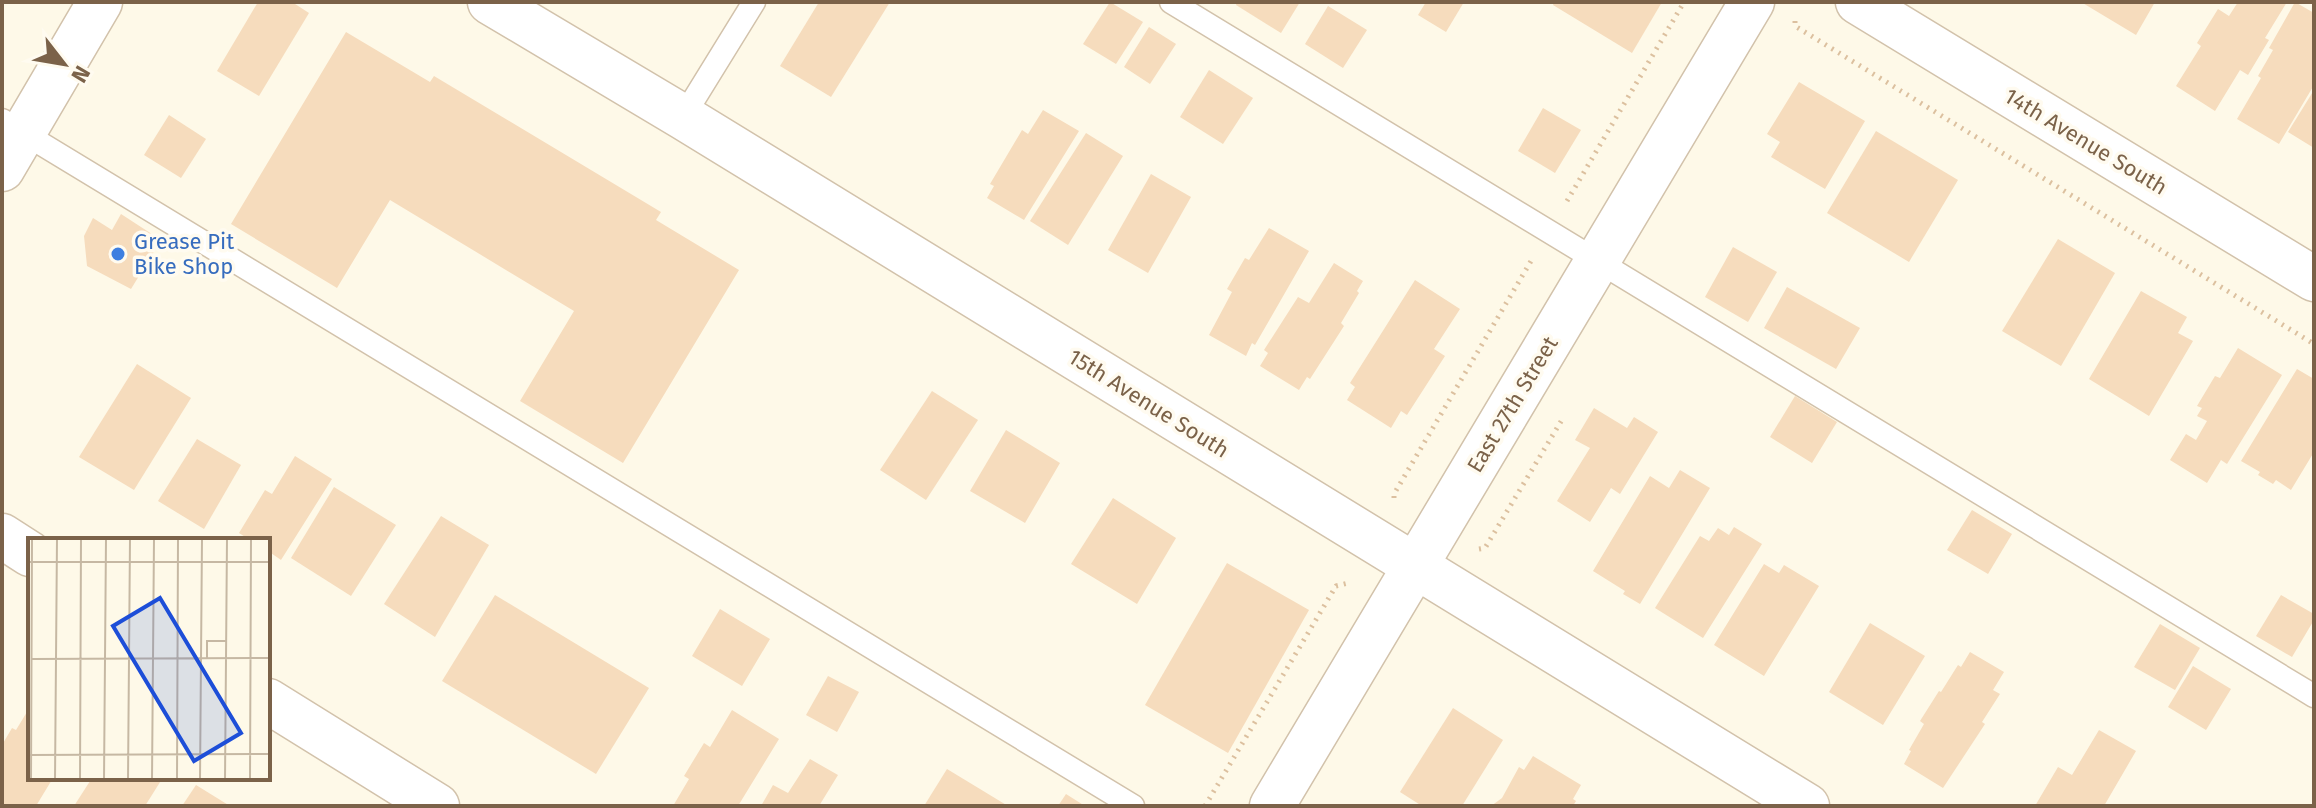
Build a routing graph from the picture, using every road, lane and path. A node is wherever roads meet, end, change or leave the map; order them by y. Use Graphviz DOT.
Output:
graph roads {
  1 [pos="100,2"];
  2 [pos="490,2"];
  3 [pos="754,2"];
  4 [pos="1171,2"];
  5 [pos="1858,2"];
  6 [pos="1773,7"];
  7 [pos="683,117"];
  8 [pos="9,140"];
  9 [pos="1598,260"];
  10 [pos="2314,279"];
  11 [pos="2314,344"];
  12 [pos="2,536"];
  13 [pos="28,553"];
  14 [pos="1415,567"];
  15 [pos="1348,583"];
  16 [pos="2314,696"];
  17 [pos="270,702"];
  18 [pos="437,806"];
  19 [pos="1133,806"];
  20 [pos="1205,806"];
  21 [pos="1272,806"];
  22 [pos="1807,806"];
  1 -- 8 [label="street"];
  2 -- 7 [label="street, 15th Avenue South"];
  3 -- 7 [label="lane"];
  4 -- 9 [label="lane"];
  5 -- 10 [label="street, 14th Avenue South"];
  6 -- 9 [label="street, East 27th Street"];
  6 -- 11 [label="path"];
  7 -- 14 [label="street, 15th Avenue South"];
  8 -- 19 [label="lane"];
  9 -- 14 [label="street, East 27th Street"];
  9 -- 16 [label="lane"];
  12 -- 13 [label="street"];
  14 -- 21 [label="street, East 27th Street"];
  14 -- 22 [label="street, 15th Avenue South"];
  15 -- 20 [label="path"];
  17 -- 18 [label="street"];
}
